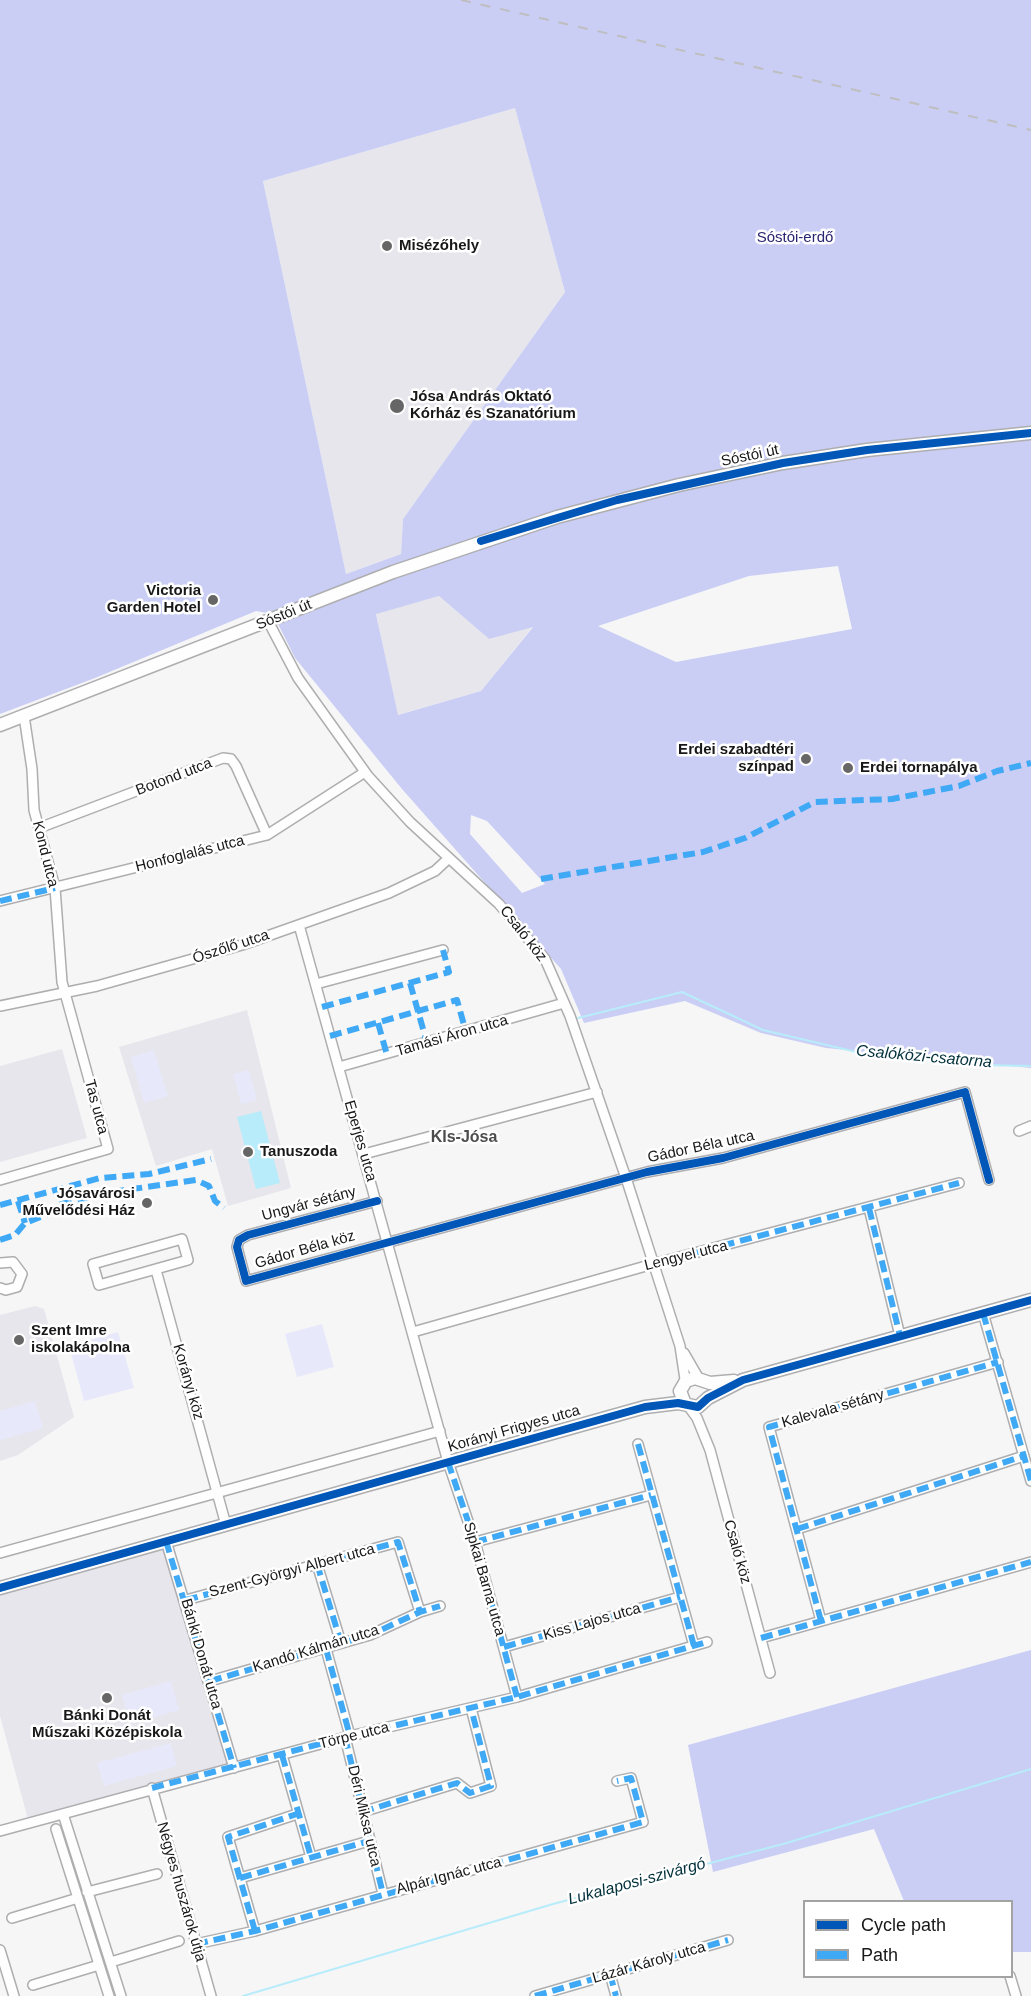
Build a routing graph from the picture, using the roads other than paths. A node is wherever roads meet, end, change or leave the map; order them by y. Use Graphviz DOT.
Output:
graph roads {
  1 [pos="1031,433"];
  2 [pos="268,621"];
  3 [pos="24,716"];
  4 [pos="0,725"];
  5 [pos="365,772"];
  6 [pos="39,828"];
  7 [pos="267,835"];
  8 [pos="449,858"];
  9 [pos="55,888"];
  10 [pos="0,901"];
  11 [pos="299,925"];
  12 [pos="443,950"];
  13 [pos="316,984"];
  14 [pos="65,992"];
  15 [pos="564,1003"];
  16 [pos="0,1006"];
  17 [pos="339,1067"];
  18 [pos="597,1092"];
  19 [pos="1031,1126"];
  20 [pos="1019,1131"];
  21 [pos="364,1154"];
  22 [pos="626,1178"];
  23 [pos="0,1180"];
  24 [pos="989,1180"];
  25 [pos="959,1183"];
  26 [pos="377,1201"];
  27 [pos="869,1208"];
  28 [pos="248,1235"];
  29 [pos="388,1244"];
  30 [pos="0,1263"];
  31 [pos="653,1264"];
  32 [pos="156,1270"];
  33 [pos="0,1288"];
  34 [pos="1031,1300"];
  35 [pos="983,1313"];
  36 [pos="413,1332"];
  37 [pos="900,1336"];
  38 [pos="680,1346"];
  39 [pos="998,1362"];
  40 [pos="701,1380"];
  41 [pos="743,1380"];
  42 [pos="682,1386"];
  43 [pos="706,1402"];
  44 [pos="687,1406"];
  45 [pos="645,1407"];
  46 [pos="440,1431"];
  47 [pos="702,1431"];
  48 [pos="638,1444"];
  49 [pos="1024,1456"];
  50 [pos="448,1462"];
  51 [pos="1031,1481"];
  52 [pos="218,1494"];
  53 [pos="651,1495"];
  54 [pos="226,1525"];
  55 [pos="797,1529"];
  56 [pos="166,1541"];
  57 [pos="475,1542"];
  58 [pos="0,1553"];
  59 [pos="1031,1562"];
  60 [pos="317,1564"];
  61 [pos="0,1588"];
  62 [pos="680,1597"];
  63 [pos="186,1600"];
  64 [pos="440,1606"];
  65 [pos="420,1612"];
  66 [pos="821,1621"];
  67 [pos="761,1638"];
  68 [pos="707,1642"];
  69 [pos="341,1643"];
  70 [pos="694,1646"];
  71 [pos="504,1647"];
  72 [pos="326,1649"];
  73 [pos="770,1673"];
  74 [pos="210,1681"];
  75 [pos="517,1697"];
  76 [pos="471,1708"];
  77 [pos="348,1737"];
  78 [pos="282,1755"];
  79 [pos="234,1768"];
  80 [pos="617,1781"];
  81 [pos="152,1788"];
  82 [pos="362,1812"];
  83 [pos="63,1814"];
  84 [pos="297,1815"];
  85 [pos="56,1829"];
  86 [pos="0,1831"];
  87 [pos="369,1841"];
  88 [pos="311,1857"];
  89 [pos="157,1874"];
  90 [pos="240,1878"];
  91 [pos="87,1892"];
  92 [pos="383,1894"];
  93 [pos="78,1898"];
  94 [pos="12,1918"];
  95 [pos="255,1931"];
  96 [pos="728,1940"];
  97 [pos="178,1941"];
  98 [pos="196,1944"];
  99 [pos="0,1950"];
  100 [pos="111,1962"];
  101 [pos="99,1965"];
  102 [pos="610,1974"];
  103 [pos="1010,1978"];
  104 [pos="33,1985"];
  105 [pos="14,1996"];
  106 [pos="109,1996"];
  107 [pos="121,1996"];
  108 [pos="211,1996"];
  109 [pos="535,1996"];
  110 [pos="616,1996"];
  111 [pos="1016,1996"];
  1 -- 2 [label="street, Sóstói út"];
  2 -- 3 [label="street, Sóstói út"];
  2 -- 5 [label="street, Csaló köz"];
  3 -- 4 [label="street, Sóstói út"];
  3 -- 6 [label="street, Kond utca"];
  5 -- 7 [label="street, Honfoglalás utca"];
  5 -- 8 [label="street, Csaló köz"];
  6 -- 7 [label="street, Botond utca"];
  6 -- 9 [label="street, Kond utca"];
  7 -- 9 [label="street, Honfoglalás utca"];
  8 -- 11 [label="street, Ószőlő utca"];
  8 -- 15 [label="street, Csaló köz"];
  9 -- 10 [label="street, Honfoglalás utca"];
  9 -- 14 [label="street, Kond utca"];
  11 -- 13 [label="street, Eperjes utca"];
  11 -- 14 [label="street, Ószőlő utca"];
  12 -- 13 [label="street"];
  13 -- 17 [label="street, Eperjes utca"];
  14 -- 16 [label="street, Ószőlő utca"];
  14 -- 23 [label="street, Tas utca"];
  15 -- 17 [label="street, Tamási Áron utca"];
  15 -- 18 [label="street, Csaló köz"];
  17 -- 21 [label="street, Eperjes utca"];
  18 -- 21 [label="street"];
  18 -- 22 [label="street, Csaló köz"];
  19 -- 20 [label="street"];
  21 -- 26 [label="street, Eperjes utca"];
  22 -- 24 [label="street, Gádor Béla utca"];
  22 -- 29 [label="street, Gádor Béla utca"];
  22 -- 31 [label="street, Csaló köz"];
  25 -- 27 [label="street, Lengyel utca"];
  26 -- 28 [label="street, Ungvár sétány"];
  26 -- 29 [label="street, Eperjes utca"];
  27 -- 31 [label="street, Lengyel utca"];
  27 -- 37 [label="street"];
  28 -- 29 [label="street, Gádor Béla köz"];
  29 -- 36 [label="street, Eperjes utca"];
  30 -- 33 [label="street"];
  31 -- 36 [label="street, Lengyel utca"];
  31 -- 38 [label="street, Csaló köz"];
  32 -- 32 [label="street"];
  32 -- 52 [label="street, Korányi köz"];
  34 -- 35 [label="street, Korányi Frigyes utca"];
  35 -- 37 [label="street, Korányi Frigyes utca"];
  35 -- 39 [label="street"];
  36 -- 46 [label="street, Eperjes utca"];
  37 -- 41 [label="street, Korányi Frigyes utca"];
  38 -- 40 [label="street, Csaló köz"];
  38 -- 42 [label="street, Csaló köz"];
  39 -- 49 [label="street"];
  39 -- 55 [label="street, Kalevala sétány"];
  40 -- 41 [label="street, Korányi Frigyes utca"];
  40 -- 42 [label="street, Korányi Frigyes utca"];
  40 -- 43 [label="street"];
  41 -- 43 [label="street, Korányi Frigyes utca"];
  42 -- 44 [label="street"];
  42 -- 45 [label="street, Korányi Frigyes utca"];
  43 -- 44 [label="street, Korányi Frigyes utca"];
  43 -- 47 [label="street, Csaló köz"];
  44 -- 45 [label="street, Korányi Frigyes utca"];
  44 -- 47 [label="street, Csaló köz"];
  45 -- 50 [label="street, Korányi Frigyes utca"];
  46 -- 50 [label="street, Eperjes utca"];
  46 -- 52 [label="street, Korányi Frigyes utca"];
  47 -- 67 [label="street, Csaló köz"];
  48 -- 53 [label="street"];
  49 -- 51 [label="street"];
  49 -- 55 [label="street"];
  50 -- 54 [label="street, Korányi Frigyes utca"];
  50 -- 57 [label="street, Sipkai Barna utca"];
  52 -- 54 [label="street, Korányi köz"];
  52 -- 58 [label="street, Korányi Frigyes utca"];
  53 -- 57 [label="street"];
  53 -- 62 [label="street"];
  54 -- 56 [label="street, Korányi Frigyes utca"];
  55 -- 66 [label="street, Kalevala sétány"];
  56 -- 61 [label="street, Korányi Frigyes utca"];
  56 -- 63 [label="street, Bánki Donát utca"];
  57 -- 71 [label="street, Sipkai Barna utca"];
  59 -- 66 [label="street"];
  60 -- 63 [label="street, Szent-Györgyi Albert utca"];
  60 -- 65 [label="street, Szent-Györgyi Albert utca"];
  60 -- 69 [label="street"];
  62 -- 70 [label="street"];
  62 -- 71 [label="street, Kiss Lajos utca"];
  63 -- 74 [label="street, Bánki Donát utca"];
  64 -- 65 [label="street, Kandó Kálmán utca"];
  65 -- 69 [label="street, Kandó Kálmán utca"];
  66 -- 67 [label="street"];
  67 -- 73 [label="street, Csaló köz"];
  68 -- 70 [label="street, Törpe utca"];
  69 -- 72 [label="street, Kandó Kálmán utca"];
  70 -- 75 [label="street, Törpe utca"];
  71 -- 75 [label="street, Sipkai Barna utca"];
  72 -- 74 [label="street, Kandó Kálmán utca"];
  72 -- 77 [label="street, Déri Miksa utca"];
  74 -- 79 [label="street, Bánki Donát utca"];
  75 -- 76 [label="street, Törpe utca"];
  76 -- 77 [label="street, Törpe utca"];
  76 -- 82 [label="street"];
  77 -- 78 [label="street, Törpe utca"];
  77 -- 82 [label="street, Déri Miksa utca"];
  78 -- 79 [label="street, Törpe utca"];
  78 -- 84 [label="street"];
  79 -- 81 [label="street, Törpe utca"];
  80 -- 92 [label="street, Alpár Ignác utca"];
  81 -- 83 [label="street, Törpe utca"];
  81 -- 98 [label="street, Négyes huszárok útja"];
  82 -- 87 [label="street, Déri Miksa utca"];
  83 -- 86 [label="street, Törpe utca"];
  83 -- 91 [label="street"];
  84 -- 88 [label="street"];
  84 -- 90 [label="street"];
  85 -- 93 [label="street"];
  87 -- 88 [label="street"];
  87 -- 92 [label="street, Déri Miksa utca"];
  88 -- 90 [label="street"];
  89 -- 91 [label="street"];
  90 -- 95 [label="street"];
  91 -- 100 [label="street"];
  92 -- 95 [label="street, Alpár Ignác utca"];
  93 -- 94 [label="street"];
  93 -- 101 [label="street"];
  95 -- 98 [label="street, Alpár Ignác utca"];
  96 -- 102 [label="street, Lázár Károly utca"];
  97 -- 100 [label="street"];
  98 -- 108 [label="street, Négyes huszárok útja"];
  99 -- 105 [label="street"];
  100 -- 107 [label="street"];
  101 -- 104 [label="street"];
  101 -- 106 [label="street"];
  102 -- 109 [label="street, Lázár Károly utca"];
  102 -- 110 [label="street"];
  103 -- 111 [label="street"];
}
